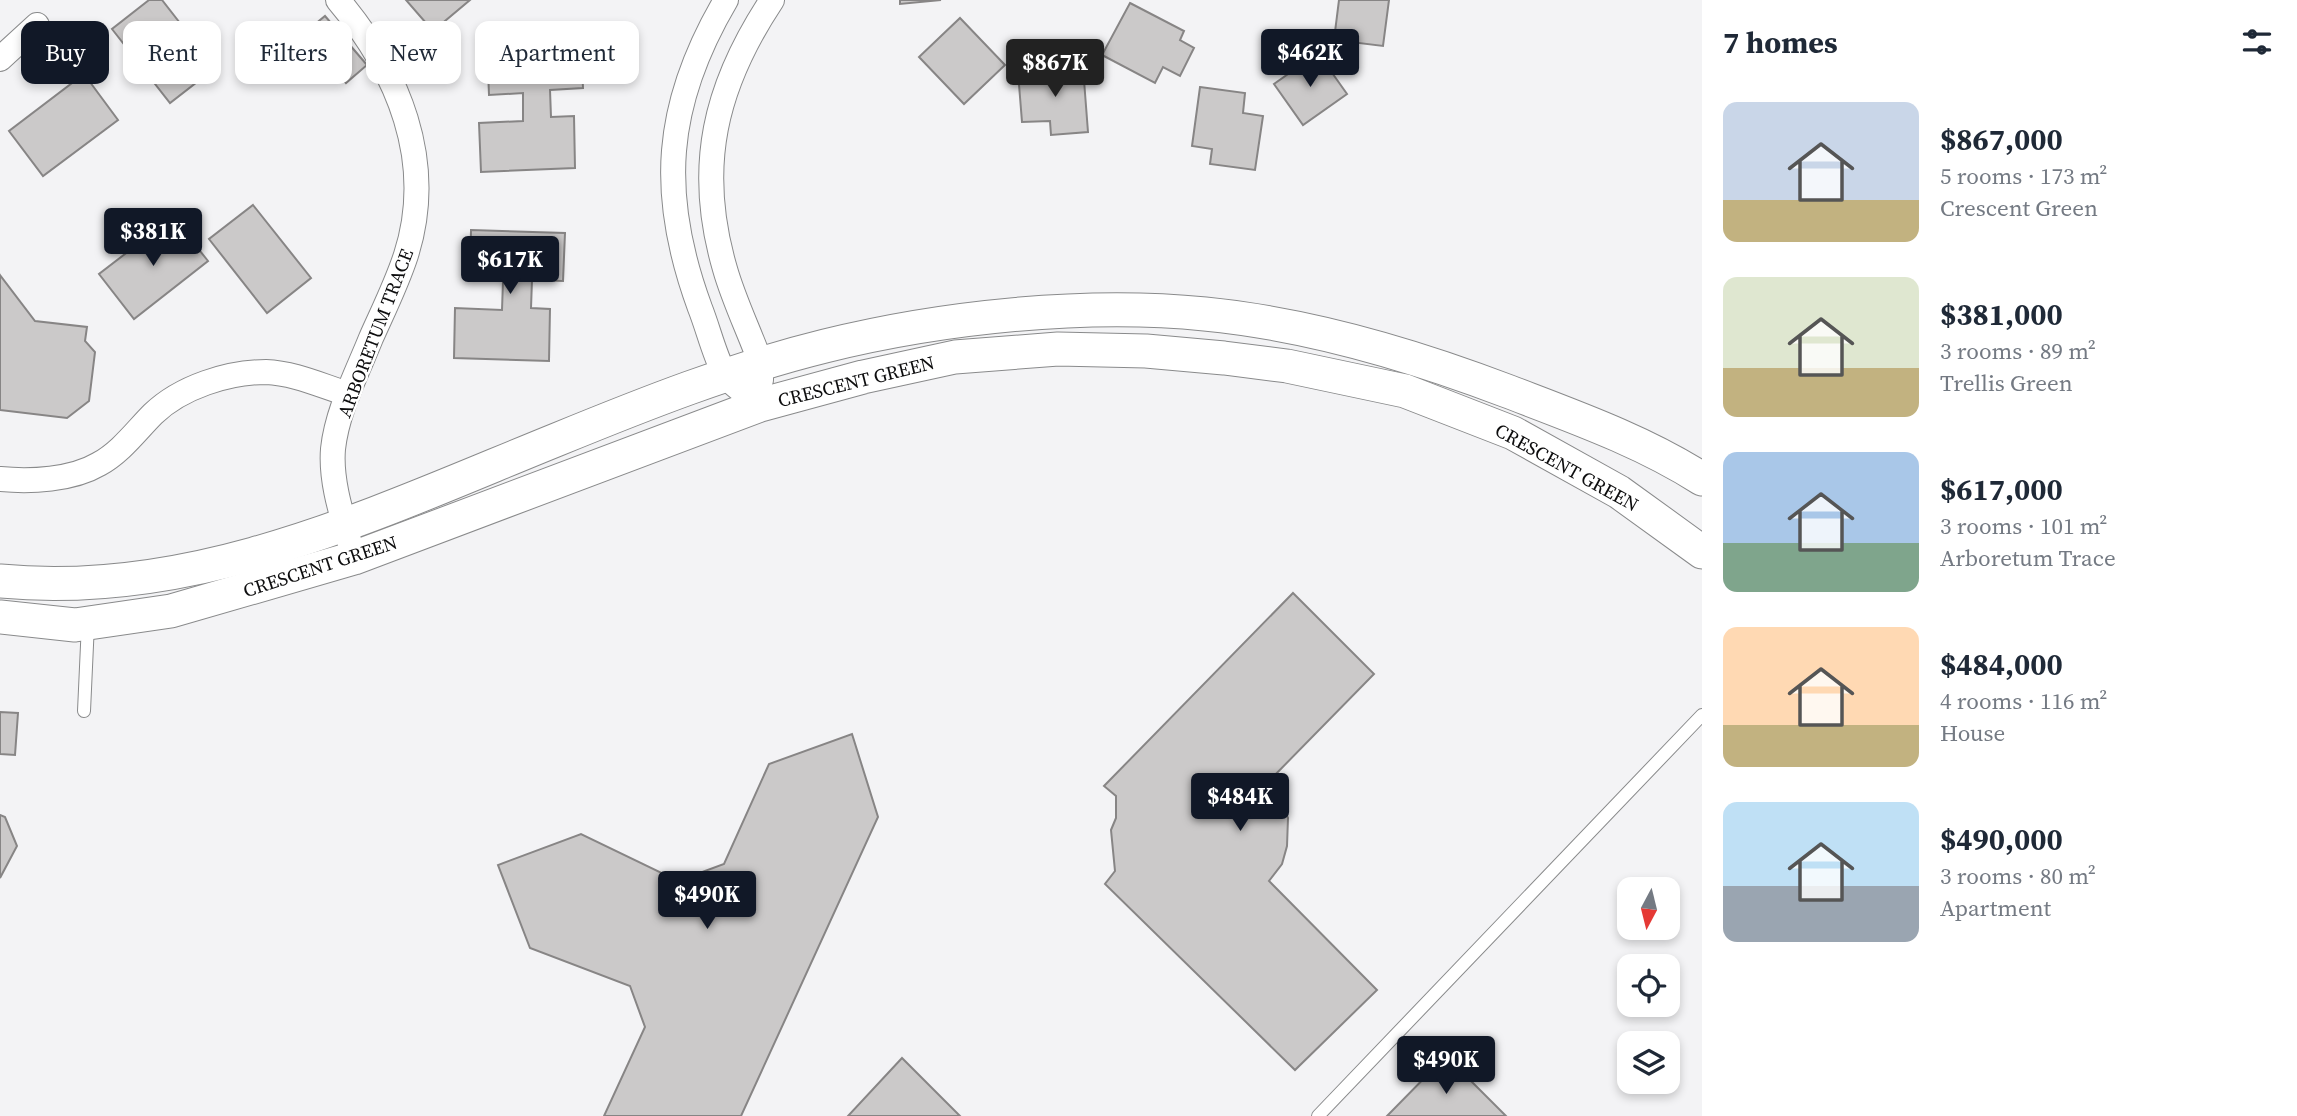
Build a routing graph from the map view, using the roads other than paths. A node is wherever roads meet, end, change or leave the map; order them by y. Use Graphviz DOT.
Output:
graph roads {
  1 [pos="338,0"];
  2 [pos="726,0"];
  3 [pos="772,0"];
  4 [pos="21,40"];
  5 [pos="0,59"];
  6 [pos="761,364"];
  7 [pos="725,375"];
  8 [pos="348,394"];
  9 [pos="760,405"];
  10 [pos="0,479"];
  11 [pos="1702,479"];
  12 [pos="345,524"];
  13 [pos="1702,552"];
  14 [pos="354,558"];
  15 [pos="0,581"];
  16 [pos="0,617"];
  17 [pos="88,623"];
  18 [pos="84,712"];
  19 [pos="1702,715"];
  20 [pos="1318,1116"];
  1 -- 8 [label="street, ARBORETUM TRACE"];
  2 -- 7 [label="street"];
  3 -- 6 [label="street"];
  4 -- 5 [label="street"];
  6 -- 7 [label="street, CRESCENT GREEN"];
  6 -- 9 [label="street"];
  6 -- 11 [label="street, CRESCENT GREEN"];
  7 -- 9 [label="street"];
  7 -- 12 [label="street, CRESCENT GREEN"];
  8 -- 10 [label="street"];
  8 -- 12 [label="street, ARBORETUM TRACE"];
  9 -- 13 [label="street, CRESCENT GREEN"];
  9 -- 14 [label="street, CRESCENT GREEN"];
  12 -- 14 [label="street, ARBORETUM TRACE"];
  12 -- 15 [label="street, CRESCENT GREEN"];
  14 -- 17 [label="street, CRESCENT GREEN"];
  16 -- 17 [label="street, CRESCENT GREEN"];
  17 -- 18 [label="lane"];
  19 -- 20 [label="lane"];
}
